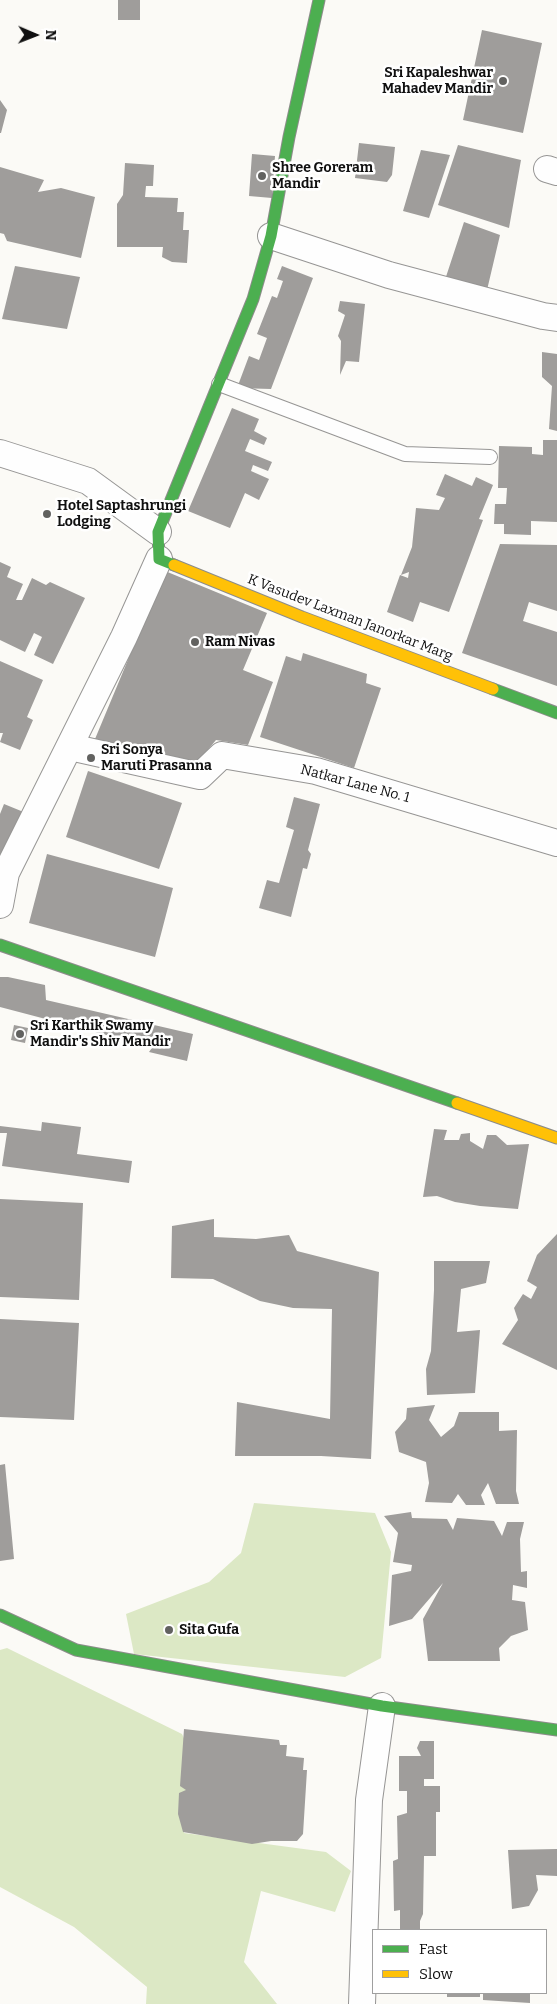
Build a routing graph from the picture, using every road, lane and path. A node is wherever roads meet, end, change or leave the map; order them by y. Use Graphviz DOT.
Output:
graph roads {
  1 [pos="319,0"];
  2 [pos="271,236"];
  3 [pos="557,318"];
  4 [pos="219,384"];
  5 [pos="0,453"];
  6 [pos="490,457"];
  7 [pos="158,532"];
  8 [pos="159,559"];
  9 [pos="557,713"];
  10 [pos="70,747"];
  11 [pos="557,843"];
  12 [pos="0,906"];
  13 [pos="0,945"];
  14 [pos="557,1138"];
  15 [pos="0,1615"];
  16 [pos="382,1706"];
  17 [pos="557,1730"];
  18 [pos="362,2004"];
  1 -- 2 [label="street"];
  2 -- 3 [label="street"];
  2 -- 4 [label="street"];
  4 -- 6 [label="lane"];
  4 -- 7 [label="street"];
  5 -- 7 [label="street"];
  7 -- 8 [label="street"];
  8 -- 9 [label="street, K Vasudev Laxman Janorkar Marg"];
  8 -- 10 [label="street"];
  10 -- 11 [label="street, Natkar Lane No. 1"];
  10 -- 12 [label="street"];
  13 -- 14 [label="street"];
  15 -- 16 [label="street"];
  16 -- 17 [label="street"];
  16 -- 18 [label="street"];
}
